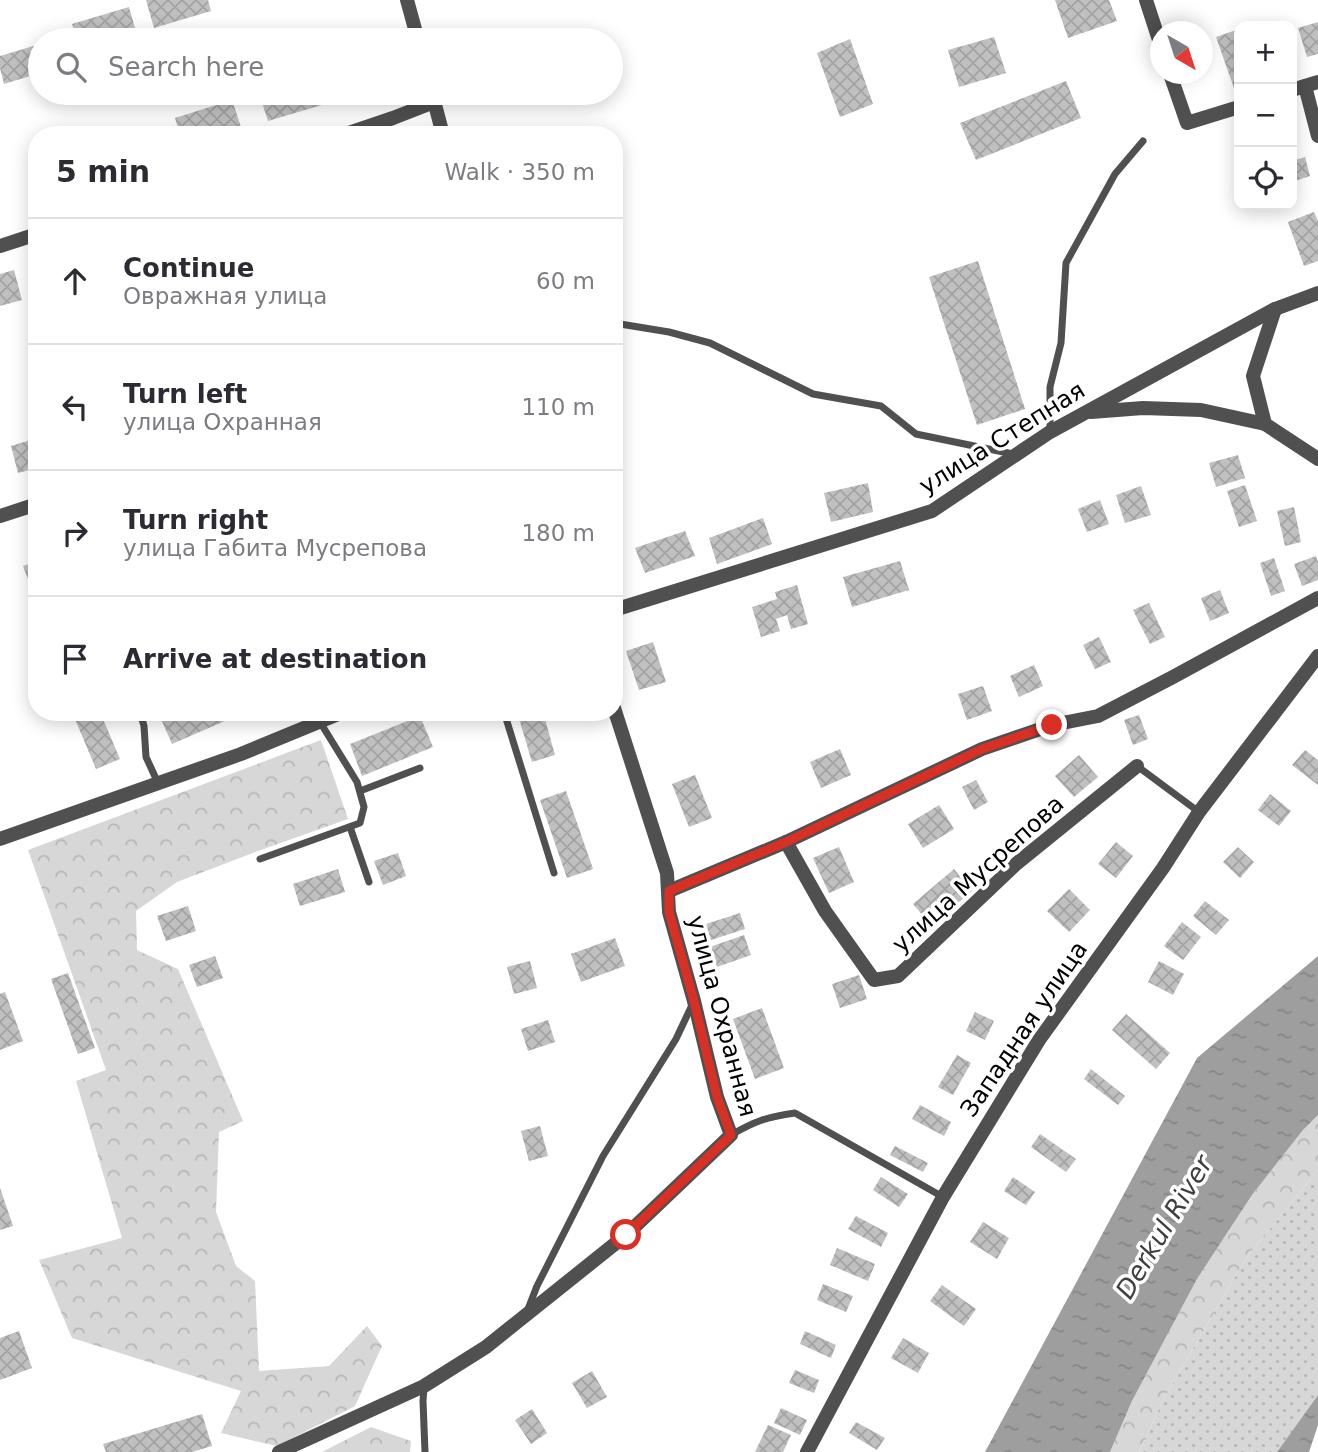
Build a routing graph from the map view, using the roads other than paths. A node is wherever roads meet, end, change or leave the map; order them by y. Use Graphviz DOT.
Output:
graph roads {
  1 [pos="407,0"];
  2 [pos="1146,0"];
  3 [pos="1153,21"];
  4 [pos="415,28"];
  5 [pos="1173,84"];
  6 [pos="1305,86"];
  7 [pos="418,105"];
  8 [pos="435,105"];
  9 [pos="1234,109"];
  10 [pos="369,126"];
  11 [pos="441,126"];
  12 [pos="1318,136"];
  13 [pos="1143,141"];
  14 [pos="28,237"];
  15 [pos="0,246"];
  16 [pos="1318,293"];
  17 [pos="1275,309"];
  18 [pos="623,324"];
  19 [pos="1085,413"];
  20 [pos="1265,424"];
  21 [pos="1050,432"];
  22 [pos="1015,454"];
  23 [pos="1318,459"];
  24 [pos="28,506"];
  25 [pos="0,516"];
  26 [pos="1318,598"];
  27 [pos="623,607"];
  28 [pos="1318,656"];
  29 [pos="142,721"];
  30 [pos="507,721"];
  31 [pos="618,721"];
  32 [pos="320,722"];
  33 [pos="1137,766"];
  34 [pos="419,768"];
  35 [pos="158,783"];
  36 [pos="360,791"];
  37 [pos="1199,812"];
  38 [pos="349,827"];
  39 [pos="0,839"];
  40 [pos="786,842"];
  41 [pos="260,859"];
  42 [pos="554,873"];
  43 [pos="369,882"];
  44 [pos="669,891"];
  45 [pos="694,1001"];
  46 [pos="731,1135"];
  47 [pos="943,1197"];
  48 [pos="527,1313"];
  49 [pos="424,1386"];
  50 [pos="279,1452"];
  51 [pos="425,1452"];
  52 [pos="807,1452"];
  1 -- 4 [label="street"];
  2 -- 3 [label="street"];
  5 -- 9 [label="street"];
  6 -- 12 [label="street"];
  7 -- 10 [label="street"];
  8 -- 11 [label="street"];
  13 -- 21 [label="lane"];
  14 -- 15 [label="street"];
  16 -- 17 [label="street, улица Степная"];
  17 -- 19 [label="street, улица Степная"];
  17 -- 20 [label="street"];
  18 -- 22 [label="lane"];
  19 -- 20 [label="street"];
  19 -- 21 [label="street, улица Степная"];
  20 -- 23 [label="street"];
  21 -- 22 [label="street, улица Степная"];
  22 -- 27 [label="street, улица Степная"];
  24 -- 25 [label="street"];
  26 -- 40 [label="street"];
  28 -- 37 [label="street, Западная улица"];
  29 -- 35 [label="lane"];
  30 -- 42 [label="lane"];
  31 -- 44 [label="street, улица Охранная"];
  32 -- 35 [label="street"];
  32 -- 36 [label="lane"];
  33 -- 37 [label="lane"];
  33 -- 40 [label="street, улица Мусрепова"];
  34 -- 36 [label="lane"];
  35 -- 39 [label="street"];
  36 -- 38 [label="lane"];
  37 -- 47 [label="street, Западная улица"];
  38 -- 41 [label="lane"];
  38 -- 43 [label="lane"];
  40 -- 44 [label="street"];
  44 -- 45 [label="street, улица Охранная"];
  45 -- 46 [label="street, улица Охранная"];
  45 -- 48 [label="lane"];
  46 -- 47 [label="lane"];
  46 -- 48 [label="street"];
  47 -- 52 [label="street, Западная улица"];
  48 -- 49 [label="street"];
  49 -- 50 [label="street"];
  49 -- 51 [label="lane"];
}
